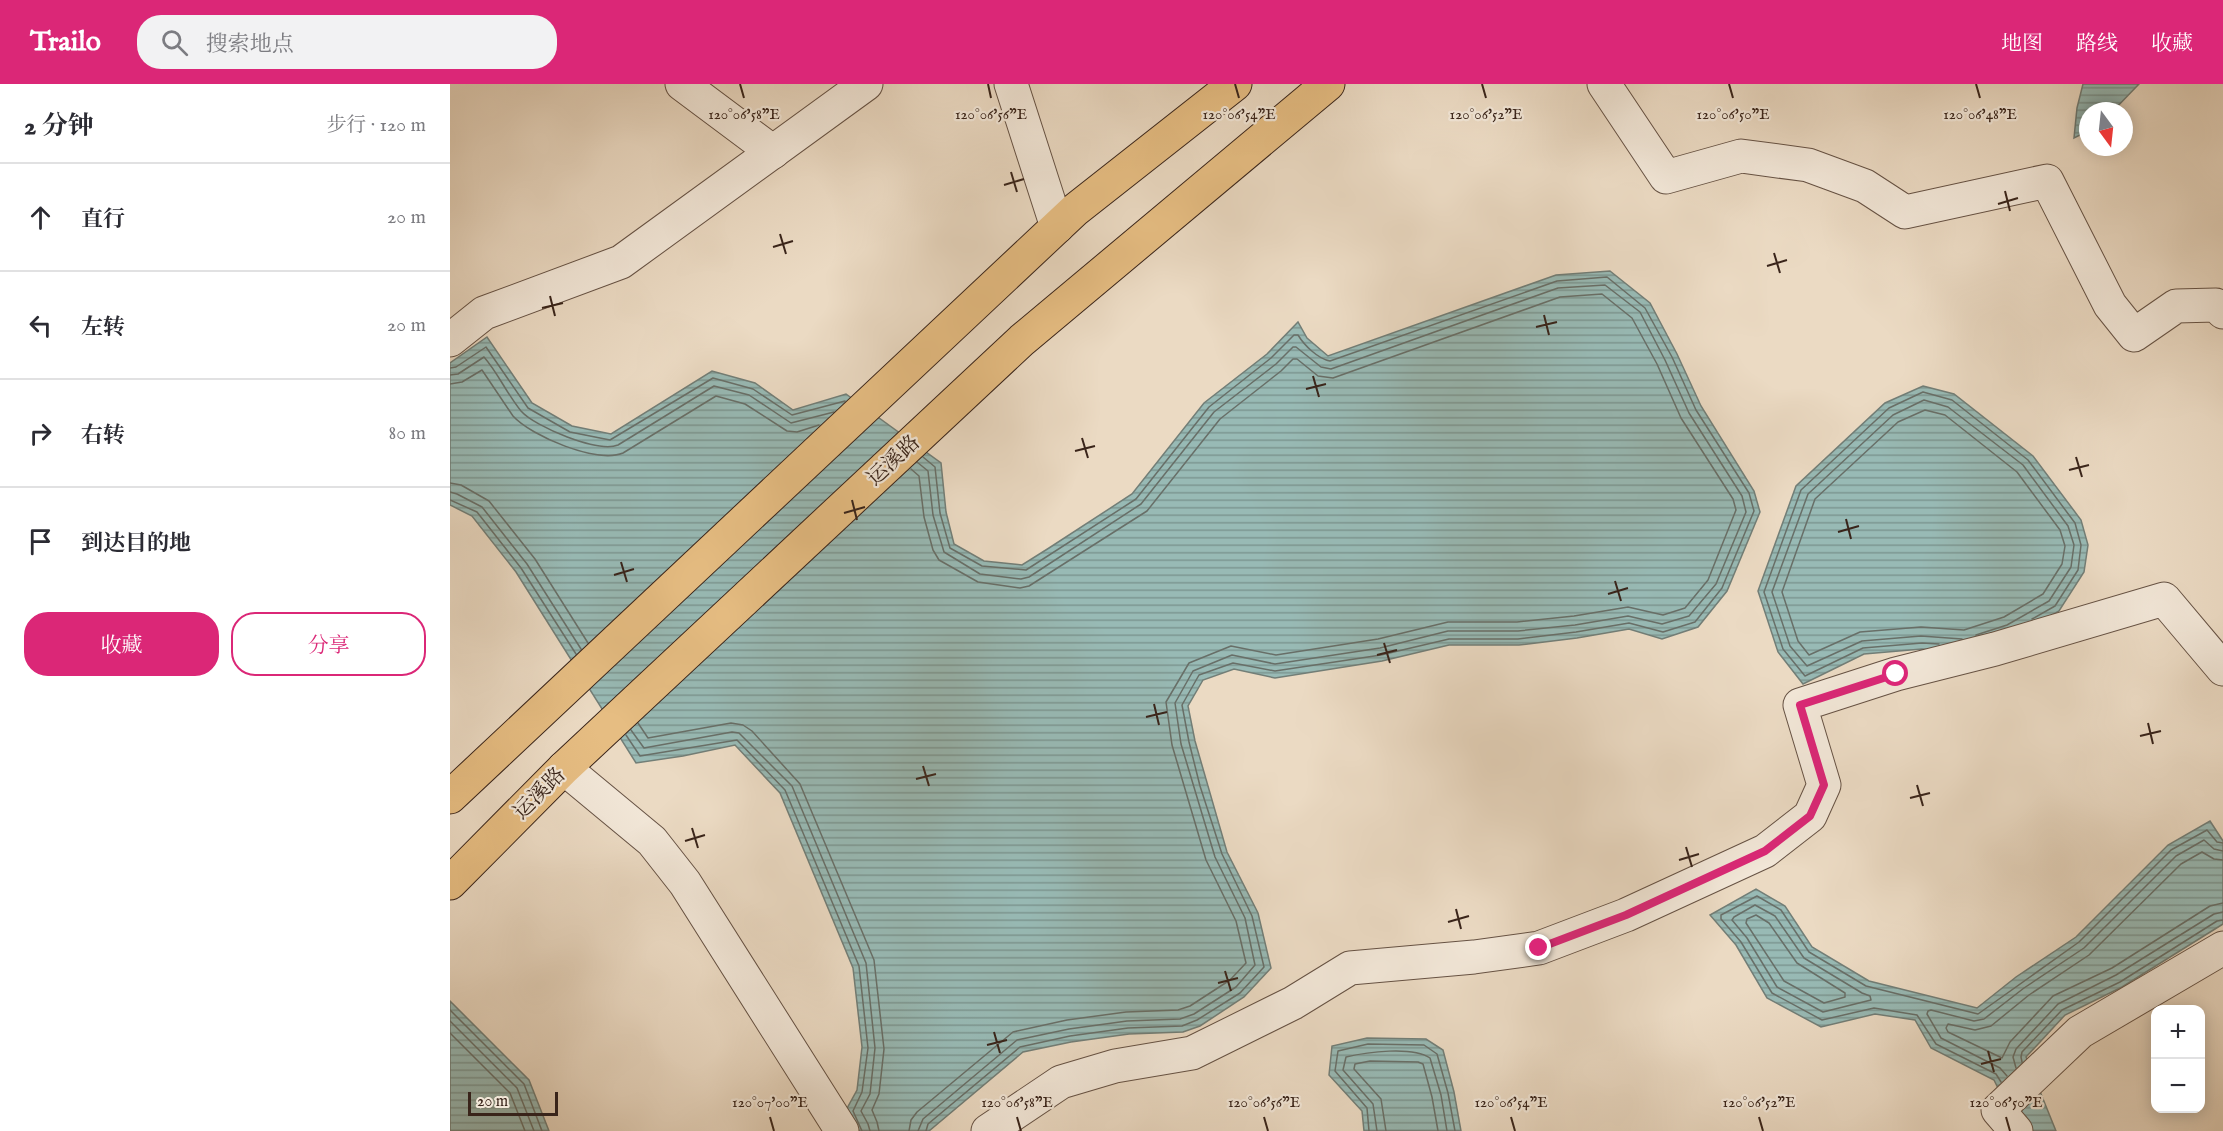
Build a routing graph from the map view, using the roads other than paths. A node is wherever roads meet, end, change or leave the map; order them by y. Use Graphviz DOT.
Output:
graph roads {
  1 [pos="682,84"];
  2 [pos="866,84"];
  3 [pos="1011,84"];
  4 [pos="1235,84"];
  5 [pos="1328,84"];
  6 [pos="1604,84"];
  7 [pos="773,152"];
  8 [pos="1057,226"];
  9 [pos="2223,312"];
  10 [pos="450,340"];
  11 [pos="2223,669"];
  12 [pos="564,768"];
  13 [pos="450,797"];
  14 [pos="450,883"];
  15 [pos="2223,948"];
  16 [pos="842,1131"];
  17 [pos="988,1131"];
  18 [pos="2016,1131"];
  1 -- 7 [label="street"];
  2 -- 7 [label="street"];
  3 -- 8 [label="street"];
  4 -- 8 [label="highway"];
  5 -- 12 [label="highway, 运溪路"];
  6 -- 9 [label="street"];
  7 -- 10 [label="street"];
  8 -- 13 [label="highway"];
  11 -- 17 [label="street"];
  12 -- 14 [label="highway, 运溪路"];
  12 -- 16 [label="street"];
  15 -- 18 [label="street"];
}
